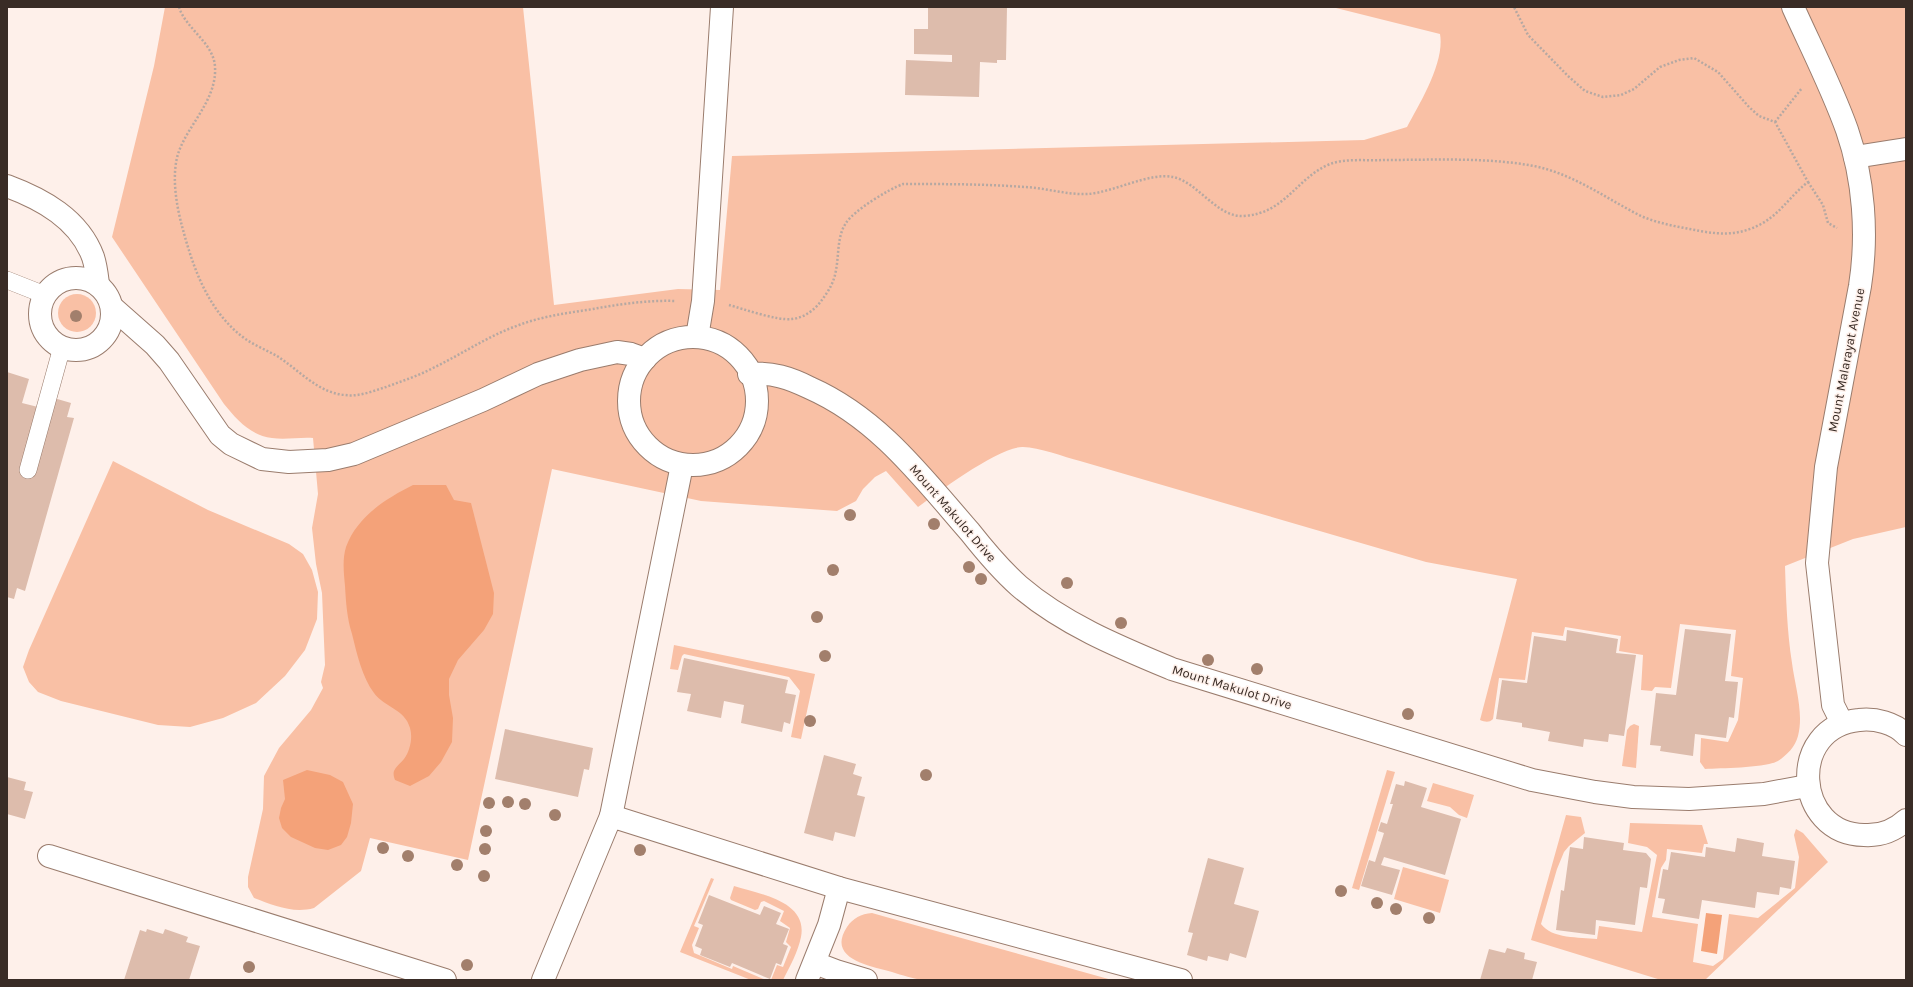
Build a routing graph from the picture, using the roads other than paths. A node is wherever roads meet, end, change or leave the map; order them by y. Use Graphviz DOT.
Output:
graph roads {
  1 [pos="722,7"];
  2 [pos="1793,7"];
  3 [pos="1906,149"];
  4 [pos="1855,157"];
  5 [pos="7,186"];
  6 [pos="7,280"];
  7 [pos="98,284"];
  8 [pos="45,295"];
  9 [pos="112,307"];
  10 [pos="697,337"];
  11 [pos="62,347"];
  12 [pos="645,359"];
  13 [pos="749,374"];
  14 [pos="682,465"];
  15 [pos="28,470"];
  16 [pos="1842,723"];
  17 [pos="1906,736"];
  18 [pos="1808,786"];
  19 [pos="611,816"];
  20 [pos="1904,825"];
  21 [pos="49,856"];
  22 [pos="839,888"];
  23 [pos="811,971"];
  24 [pos="445,980"];
  25 [pos="543,980"];
  26 [pos="866,980"];
  27 [pos="1181,980"];
  1 -- 10 [label="street"];
  2 -- 4 [label="street, Mount Malarayat Avenue"];
  3 -- 4 [label="street"];
  4 -- 16 [label="street, Mount Malarayat Avenue"];
  5 -- 7 [label="street"];
  6 -- 8 [label="lane"];
  7 -- 8 [label="street"];
  7 -- 9 [label="street"];
  8 -- 11 [label="street"];
  9 -- 11 [label="street"];
  9 -- 12 [label="street"];
  10 -- 12 [label="street"];
  10 -- 13 [label="street"];
  11 -- 15 [label="lane"];
  12 -- 14 [label="street"];
  13 -- 14 [label="street"];
  13 -- 18 [label="street, Mount Makulot Drive"];
  14 -- 19 [label="street"];
  16 -- 17 [label="street"];
  16 -- 18 [label="street"];
  18 -- 20 [label="street"];
  19 -- 22 [label="street"];
  19 -- 25 [label="street"];
  21 -- 24 [label="street"];
  22 -- 23 [label="street"];
  22 -- 27 [label="street"];
  23 -- 26 [label="street"];
}
